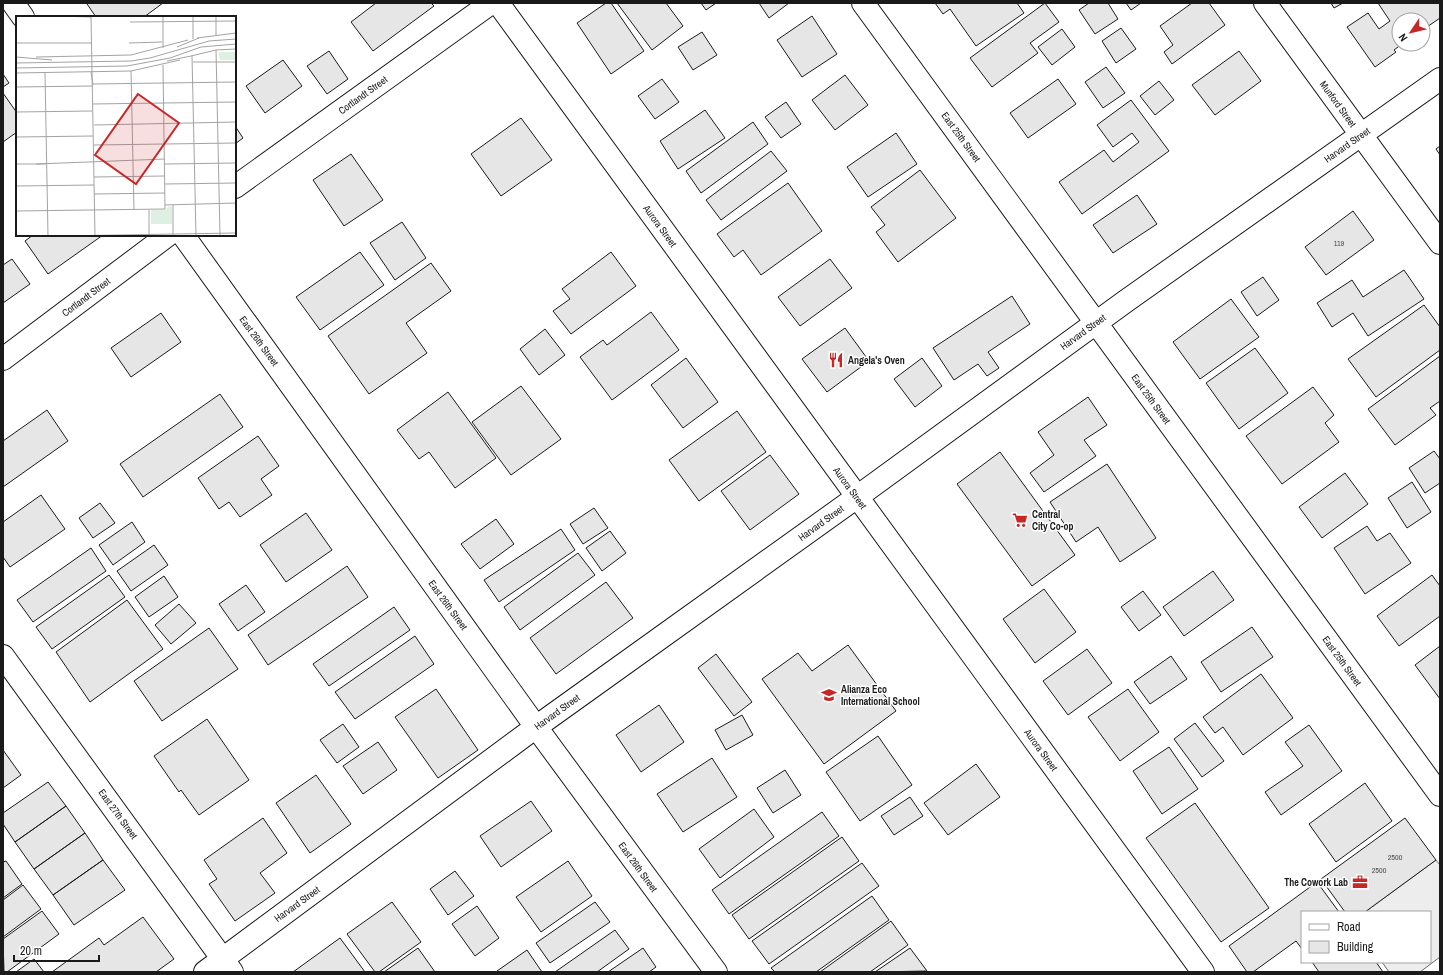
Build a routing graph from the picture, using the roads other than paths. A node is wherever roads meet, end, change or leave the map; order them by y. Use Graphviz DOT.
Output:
graph roads {
  1 [pos="13,3"];
  2 [pos="491,3"];
  3 [pos="498,3"];
  4 [pos="863,3"];
  5 [pos="1265,3"];
  6 [pos="22,16"];
  7 [pos="1440,79"];
  8 [pos="1361,136"];
  9 [pos="236,186"];
  10 [pos="167,236"];
  11 [pos="184,236"];
  12 [pos="1440,243"];
  13 [pos="1096,323"];
  14 [pos="3,359"];
  15 [pos="857,497"];
  16 [pos="3,656"];
  17 [pos="536,727"];
  18 [pos="1440,795"];
  19 [pos="228,965"];
  20 [pos="205,972"];
  21 [pos="716,972"];
  22 [pos="1203,972"];
  1 -- 6 [label="street"];
  2 -- 9 [label="street, Cortlandt Street"];
  3 -- 15 [label="street, Aurora Street"];
  4 -- 13 [label="street, East 25th Street"];
  5 -- 8 [label="street, Munford Street"];
  7 -- 8 [label="street, Harvard Street"];
  8 -- 12 [label="street, Munford Street"];
  8 -- 13 [label="street, Harvard Street"];
  10 -- 14 [label="street, Cortlandt Street"];
  11 -- 17 [label="street, East 26th Street"];
  13 -- 15 [label="street, Harvard Street"];
  13 -- 18 [label="street, East 25th Street"];
  15 -- 17 [label="street, Harvard Street"];
  15 -- 22 [label="street, Aurora Street"];
  16 -- 19 [label="street, East 27th Street"];
  17 -- 19 [label="street, Harvard Street"];
  17 -- 21 [label="street, East 26th Street"];
  19 -- 20 [label="street, Harvard Street"];
}
